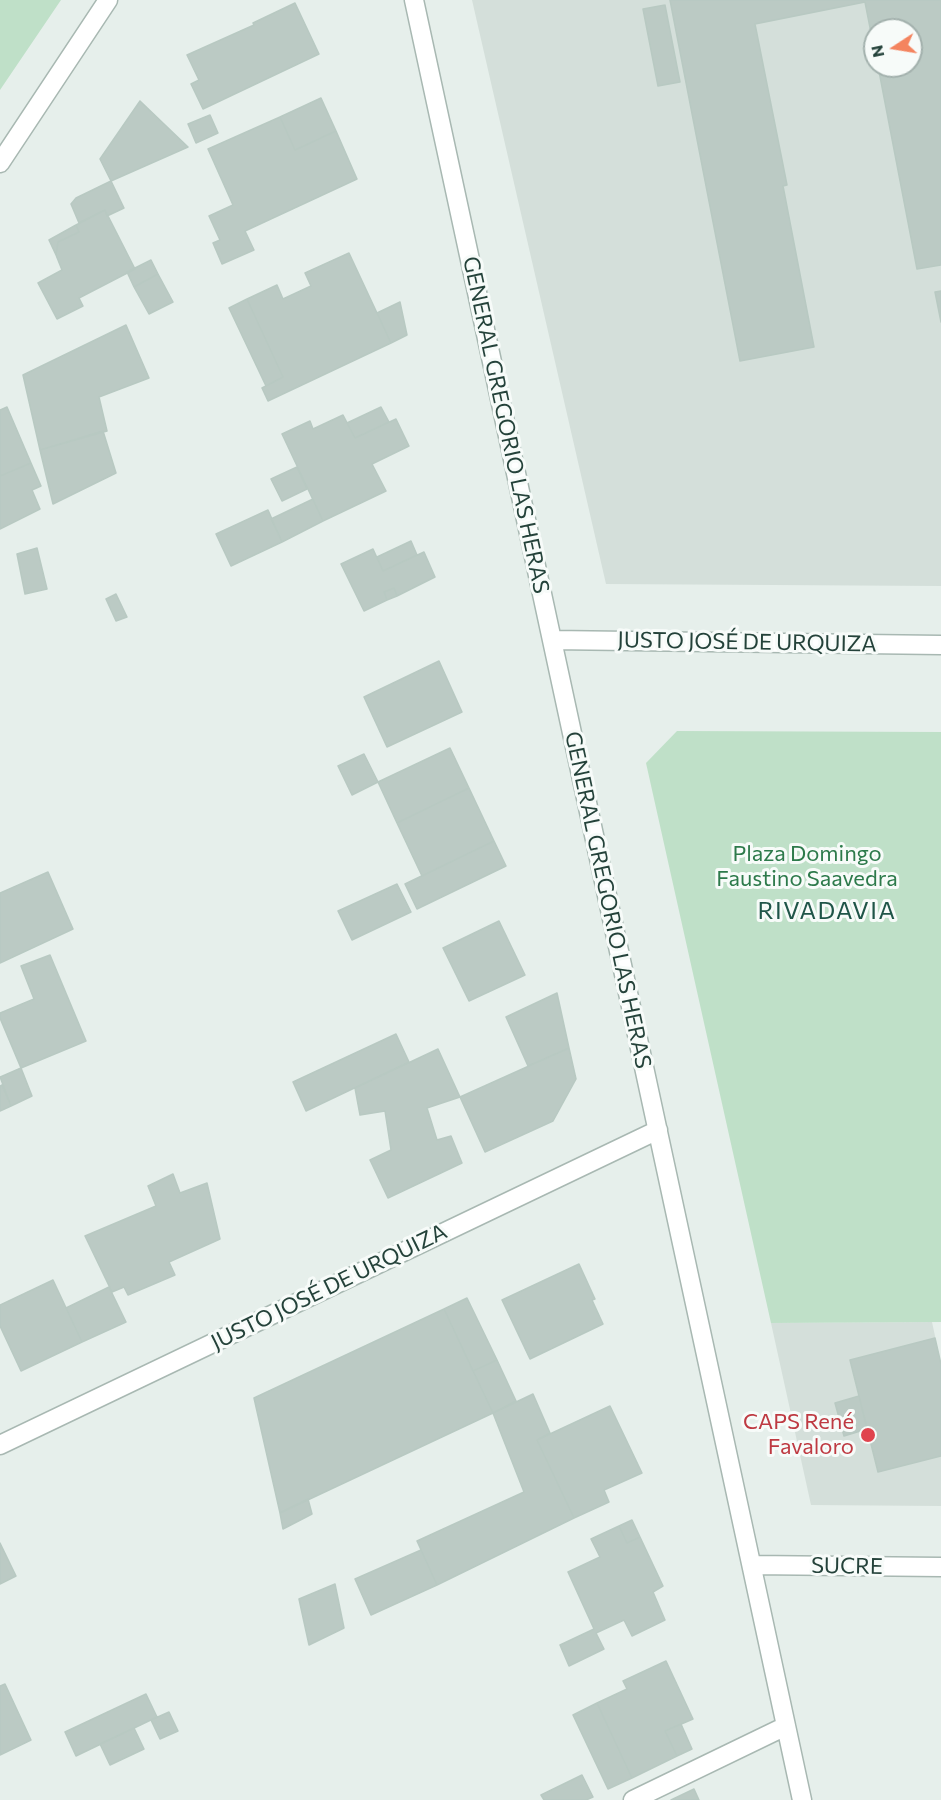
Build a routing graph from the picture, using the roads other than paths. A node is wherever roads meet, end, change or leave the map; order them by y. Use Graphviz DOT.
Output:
graph roads {
  1 [pos="108,0"];
  2 [pos="414,0"];
  3 [pos="0,163"];
  4 [pos="552,640"];
  5 [pos="941,645"];
  6 [pos="658,1130"];
  7 [pos="0,1445"];
  8 [pos="752,1565"];
  9 [pos="941,1567"];
  10 [pos="786,1726"];
  11 [pos="633,1800"];
  12 [pos="802,1800"];
  1 -- 3 [label="street"];
  2 -- 4 [label="street, GENERAL GREGORIO LAS HERAS"];
  4 -- 5 [label="street, JUSTO JOSÉ DE URQUIZA"];
  4 -- 6 [label="street, GENERAL GREGORIO LAS HERAS"];
  6 -- 7 [label="street, JUSTO JOSÉ DE URQUIZA"];
  6 -- 8 [label="street, GENERAL GREGORIO LAS HERAS"];
  8 -- 9 [label="street, SUCRE"];
  8 -- 10 [label="street, GENERAL GREGORIO LAS HERAS"];
  10 -- 11 [label="street"];
  10 -- 12 [label="street, GENERAL GREGORIO LAS HERAS"];
}
